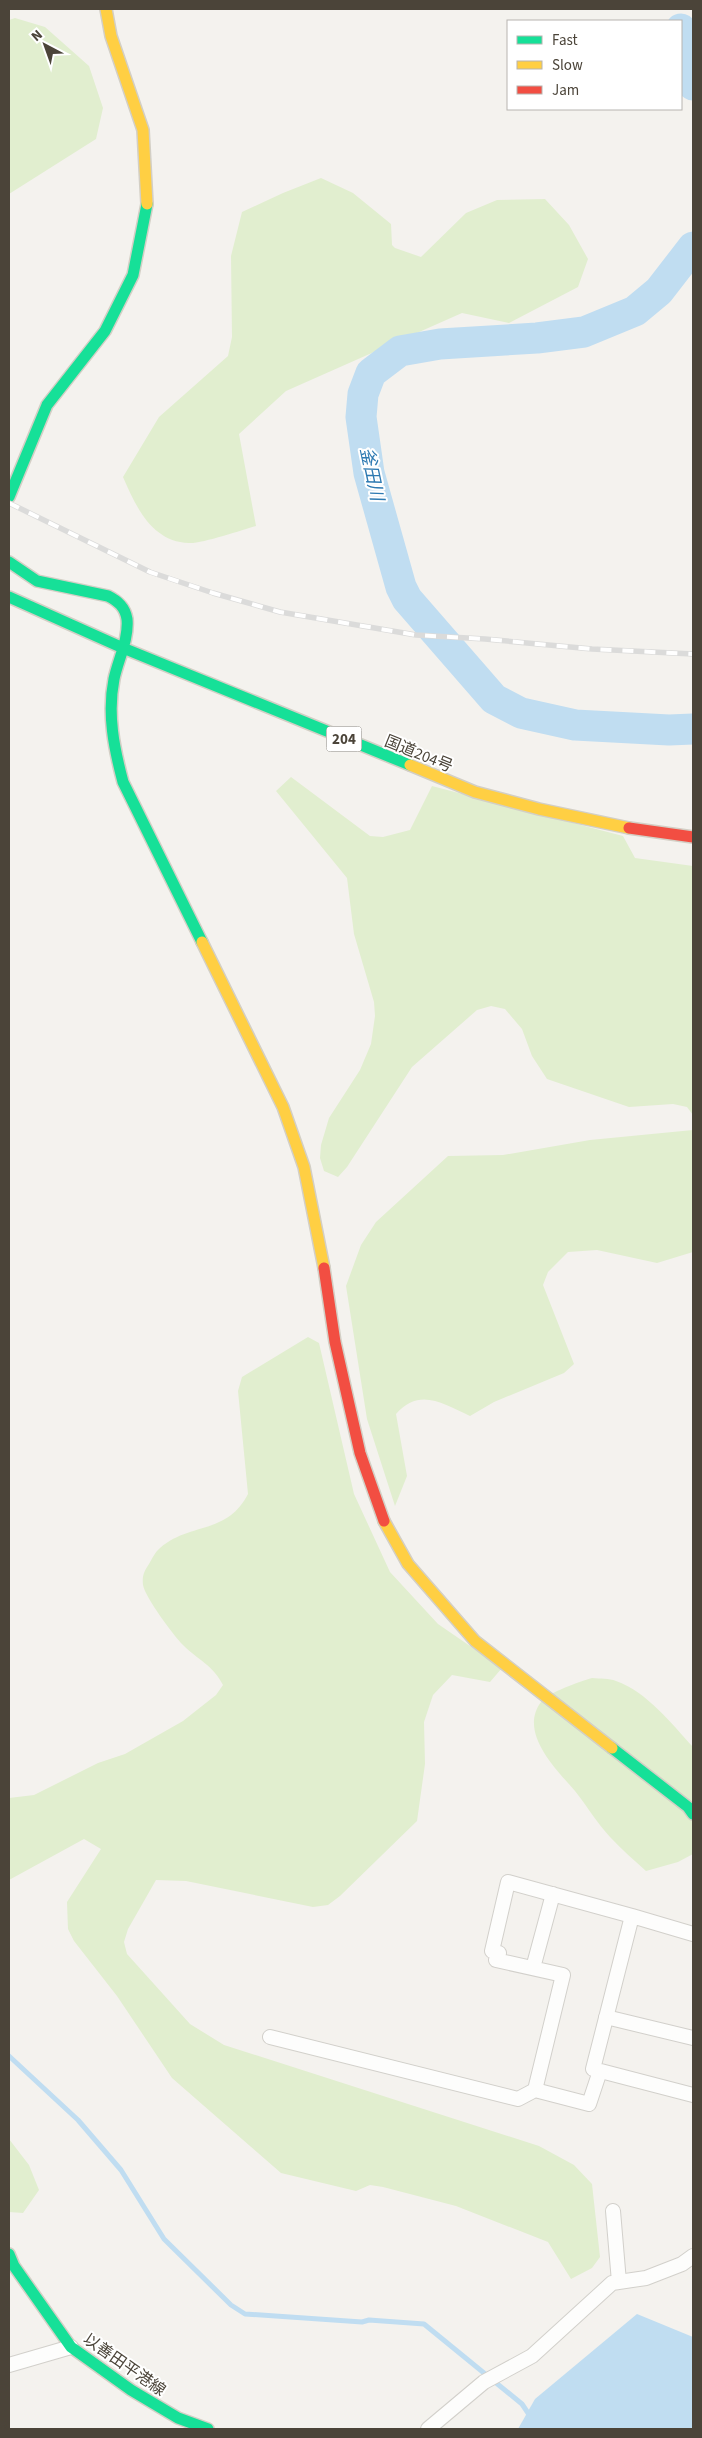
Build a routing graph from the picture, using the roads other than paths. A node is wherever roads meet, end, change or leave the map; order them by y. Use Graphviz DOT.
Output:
graph roads {
  1 [pos="106,9"];
  2 [pos="9,497"];
  3 [pos="9,562"];
  4 [pos="9,597"];
  5 [pos="123,648"];
  6 [pos="693,837"];
  7 [pos="693,1814"];
  8 [pos="553,1894"];
  9 [pos="632,1916"];
  10 [pos="693,1934"];
  11 [pos="533,1968"];
  12 [pos="606,2016"];
  13 [pos="270,2038"];
  14 [pos="693,2038"];
  15 [pos="600,2070"];
  16 [pos="535,2090"];
  17 [pos="693,2095"];
  18 [pos="613,2211"];
  19 [pos="9,2254"];
  20 [pos="693,2256"];
  21 [pos="619,2282"];
  22 [pos="71,2347"];
  23 [pos="9,2365"];
  24 [pos="208,2429"];
  25 [pos="428,2429"];
  1 -- 2 [label="main road"];
  3 -- 5 [label="main road"];
  4 -- 5 [label="main road, 国道204号 / 204"];
  5 -- 6 [label="main road, 国道204号 / 204"];
  5 -- 7 [label="main road"];
  8 -- 9 [label="street"];
  8 -- 11 [label="street"];
  8 -- 11 [label="street"];
  9 -- 10 [label="street"];
  9 -- 12 [label="street"];
  11 -- 16 [label="street"];
  12 -- 14 [label="street"];
  12 -- 15 [label="street"];
  13 -- 16 [label="street"];
  15 -- 16 [label="street"];
  15 -- 17 [label="street"];
  18 -- 21 [label="street"];
  19 -- 22 [label="main road, 以善田平港線"];
  20 -- 21 [label="street"];
  21 -- 25 [label="street"];
  22 -- 23 [label="street"];
  22 -- 24 [label="main road, 以善田平港線"];
}
